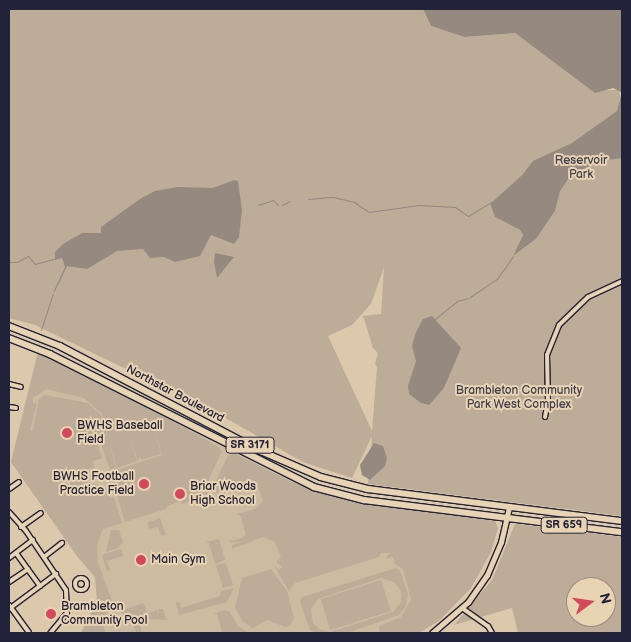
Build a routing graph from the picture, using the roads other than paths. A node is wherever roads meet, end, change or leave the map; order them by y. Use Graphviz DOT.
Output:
graph roads {
  1 [pos="622,281"];
  2 [pos="9,326"];
  3 [pos="9,338"];
  4 [pos="9,384"];
  5 [pos="21,387"];
  6 [pos="9,406"];
  7 [pos="16,408"];
  8 [pos="545,418"];
  9 [pos="19,482"];
  10 [pos="9,489"];
  11 [pos="509,506"];
  12 [pos="9,512"];
  13 [pos="40,512"];
  14 [pos="507,518"];
  15 [pos="622,522"];
  16 [pos="21,526"];
  17 [pos="622,532"];
  18 [pos="33,540"];
  19 [pos="62,544"];
  20 [pos="16,553"];
  21 [pos="44,557"];
  22 [pos="9,558"];
  23 [pos="28,569"];
  24 [pos="56,574"];
  25 [pos="9,582"];
  26 [pos="40,586"];
  27 [pos="75,587"];
  28 [pos="66,590"];
  29 [pos="9,607"];
  30 [pos="462,608"];
  31 [pos="29,633"];
  32 [pos="50,633"];
  33 [pos="432,633"];
  34 [pos="492,633"];
  1 -- 8 [label="street"];
  2 -- 11 [label="main road, Northstar Boulevard / SR 3171"];
  3 -- 14 [label="main road, Northstar Boulevard / SR 3171"];
  4 -- 5 [label="street"];
  6 -- 7 [label="street"];
  9 -- 10 [label="street"];
  11 -- 14 [label="main road"];
  11 -- 15 [label="main road, SR 659"];
  12 -- 16 [label="street"];
  13 -- 16 [label="street"];
  14 -- 17 [label="main road, SR 659"];
  14 -- 30 [label="main road"];
  16 -- 18 [label="street"];
  18 -- 20 [label="street"];
  18 -- 21 [label="street"];
  19 -- 21 [label="street"];
  20 -- 22 [label="street"];
  20 -- 23 [label="street"];
  21 -- 24 [label="street"];
  23 -- 25 [label="street"];
  23 -- 26 [label="street"];
  24 -- 26 [label="street"];
  24 -- 28 [label="street"];
  26 -- 29 [label="street"];
  27 -- 28 [label="street"];
  28 -- 32 [label="street"];
  29 -- 31 [label="street"];
  30 -- 33 [label="main road"];
  30 -- 34 [label="street"];
}
